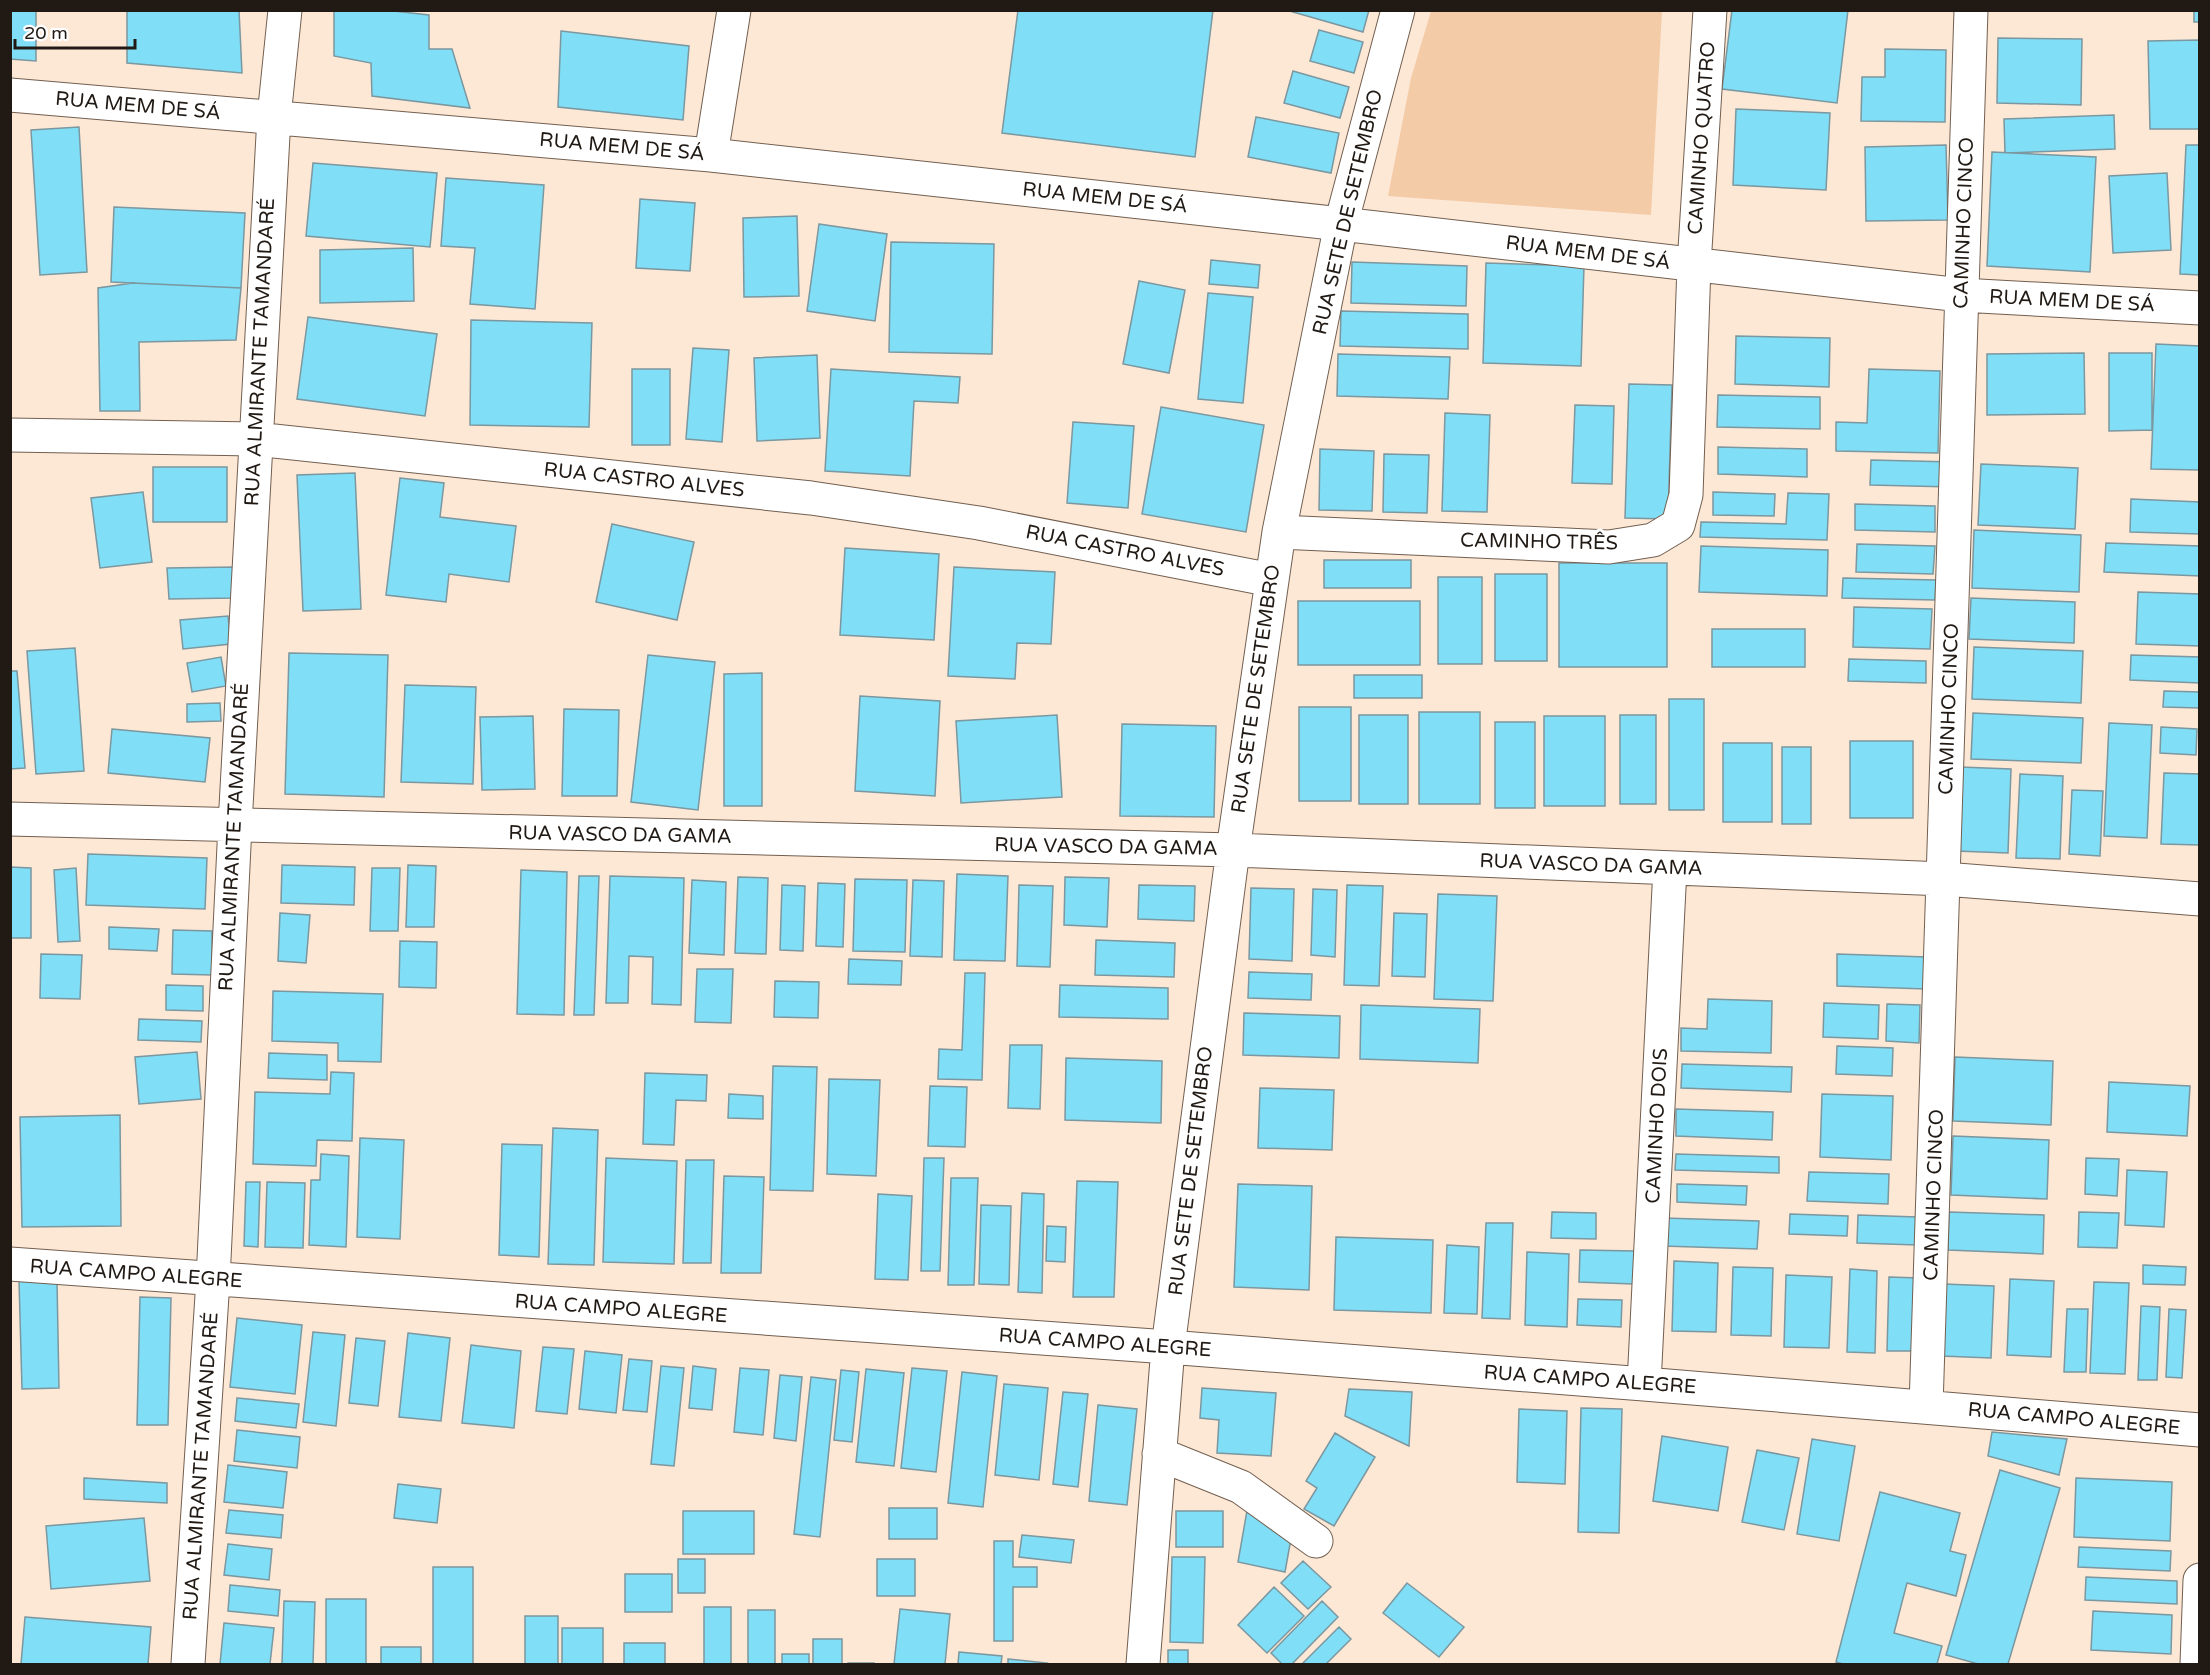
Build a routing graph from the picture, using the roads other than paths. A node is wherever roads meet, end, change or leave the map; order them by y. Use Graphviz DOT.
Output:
graph roads {
  1 [pos="285,10"];
  2 [pos="734,10"];
  3 [pos="1398,10"];
  4 [pos="1710,10"];
  5 [pos="1971,10"];
  6 [pos="10,95"];
  7 [pos="274,117"];
  8 [pos="711,155"];
  9 [pos="1341,224"];
  10 [pos="1694,265"];
  11 [pos="1961,295"];
  12 [pos="2199,308"];
  13 [pos="10,435"];
  14 [pos="255,439"];
  15 [pos="1279,532"];
  16 [pos="1272,580"];
  17 [pos="10,819"];
  18 [pos="235,825"];
  19 [pos="1233,850"];
  20 [pos="1670,868"];
  21 [pos="1944,879"];
  22 [pos="2199,899"];
  23 [pos="10,1264"];
  24 [pos="213,1280"];
  25 [pos="1168,1347"];
  26 [pos="1644,1384"];
  27 [pos="1926,1407"];
  28 [pos="2199,1430"];
  29 [pos="1159,1454"];
  30 [pos="1316,1541"];
  31 [pos="2199,1580"];
  32 [pos="188,1665"];
  33 [pos="1143,1665"];
  34 [pos="2197,1665"];
  1 -- 7 [label="street, RUA ALMIRANTE TAMANDARÉ"];
  2 -- 8 [label="street"];
  3 -- 9 [label="street, RUA SETE DE SETEMBRO"];
  4 -- 10 [label="street, CAMINHO QUATRO"];
  5 -- 11 [label="street, CAMINHO CINCO"];
  6 -- 7 [label="street, RUA MEM DE SÁ"];
  7 -- 8 [label="street, RUA MEM DE SÁ"];
  7 -- 14 [label="street, RUA ALMIRANTE TAMANDARÉ"];
  8 -- 9 [label="street, RUA MEM DE SÁ"];
  9 -- 10 [label="street, RUA MEM DE SÁ"];
  9 -- 15 [label="street, RUA SETE DE SETEMBRO"];
  10 -- 11 [label="street, RUA MEM DE SÁ"];
  10 -- 15 [label="street, CAMINHO TRÊS"];
  11 -- 12 [label="street, RUA MEM DE SÁ"];
  11 -- 21 [label="street, CAMINHO CINCO"];
  13 -- 14 [label="street, RUA CASTRO ALVES"];
  14 -- 16 [label="street, RUA CASTRO ALVES"];
  14 -- 18 [label="street, RUA ALMIRANTE TAMANDARÉ"];
  15 -- 16 [label="street, RUA SETE DE SETEMBRO"];
  16 -- 19 [label="street, RUA SETE DE SETEMBRO"];
  17 -- 18 [label="street, RUA VASCO DA GAMA"];
  18 -- 19 [label="street, RUA VASCO DA GAMA"];
  18 -- 24 [label="street, RUA ALMIRANTE TAMANDARÉ"];
  19 -- 20 [label="street, RUA VASCO DA GAMA"];
  19 -- 25 [label="street, RUA SETE DE SETEMBRO"];
  20 -- 21 [label="street, RUA VASCO DA GAMA"];
  20 -- 26 [label="street, CAMINHO DOIS"];
  21 -- 22 [label="street, RUA VASCO DA GAMA"];
  21 -- 27 [label="street, CAMINHO CINCO"];
  23 -- 24 [label="street, RUA CAMPO ALEGRE"];
  24 -- 25 [label="street, RUA CAMPO ALEGRE"];
  24 -- 32 [label="street, RUA ALMIRANTE TAMANDARÉ"];
  25 -- 26 [label="street, RUA CAMPO ALEGRE"];
  25 -- 29 [label="street, RUA SETE DE SETEMBRO"];
  26 -- 27 [label="street, RUA CAMPO ALEGRE"];
  27 -- 28 [label="street, RUA CAMPO ALEGRE"];
  29 -- 30 [label="street"];
  29 -- 33 [label="street, RUA SETE DE SETEMBRO"];
  31 -- 34 [label="street"];
}
